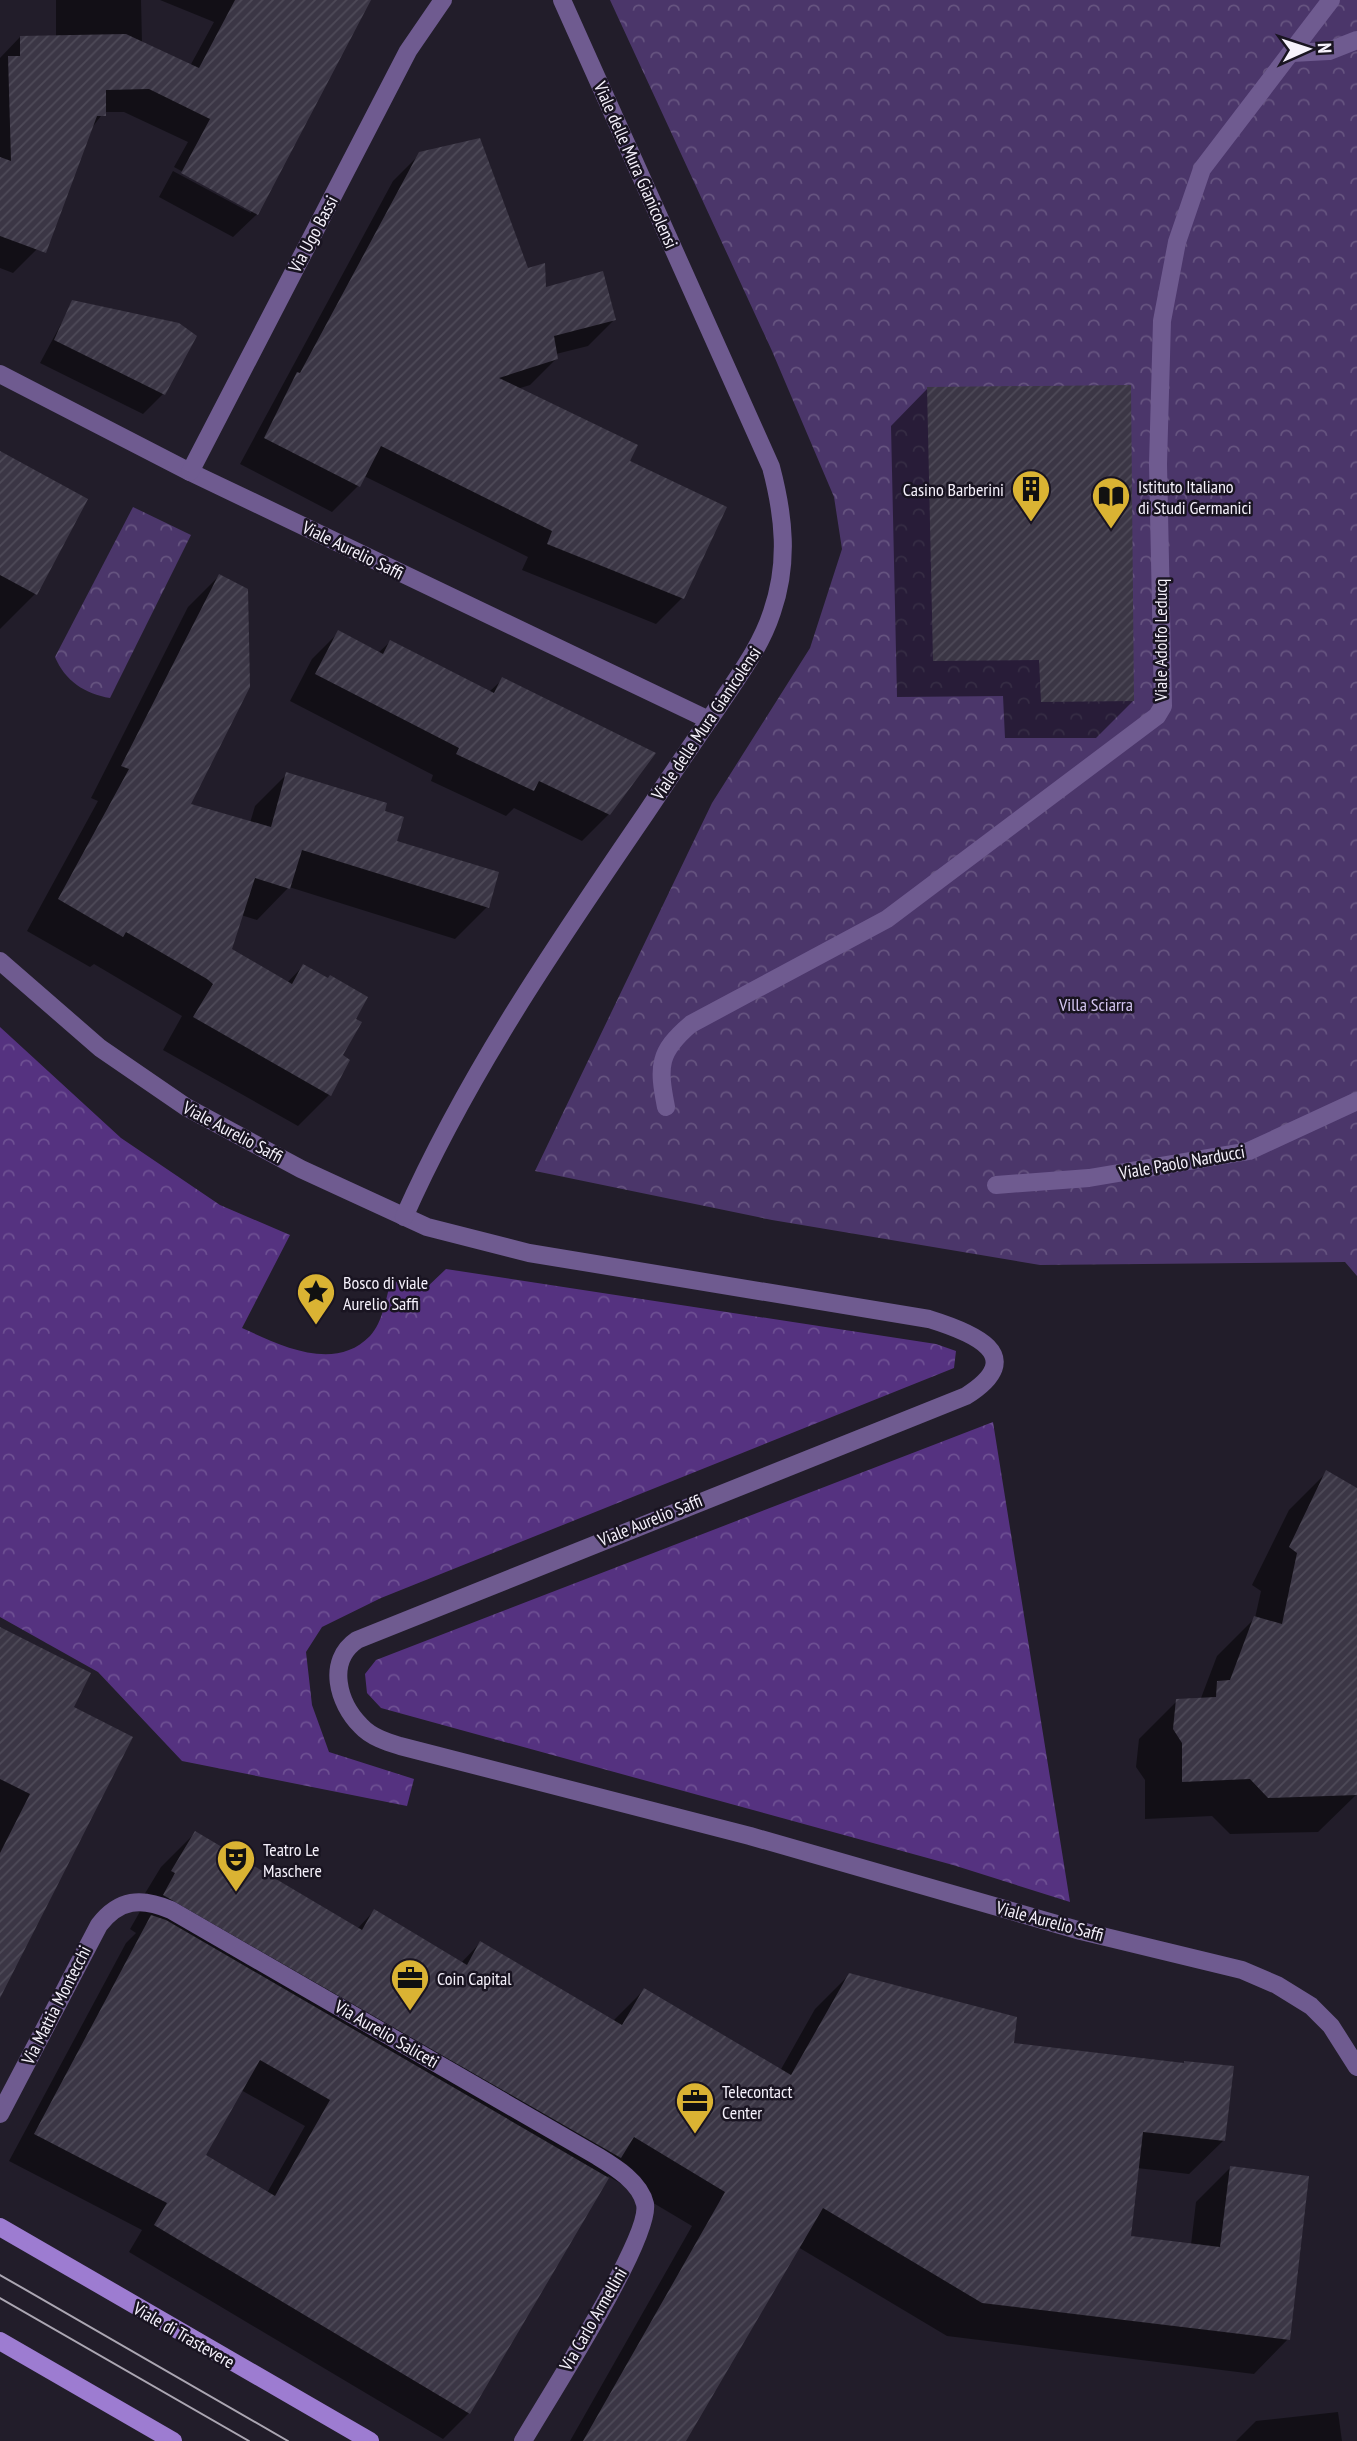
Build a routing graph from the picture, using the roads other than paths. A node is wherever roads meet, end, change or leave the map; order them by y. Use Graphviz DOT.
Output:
graph roads {
  1 [pos="443,0"];
  2 [pos="562,0"];
  3 [pos="1331,0"];
  4 [pos="1357,40"];
  5 [pos="1292,53"];
  6 [pos="0,374"];
  7 [pos="190,472"];
  8 [pos="709,720"];
  9 [pos="0,961"];
  10 [pos="1357,1101"];
  11 [pos="666,1107"];
  12 [pos="996,1185"];
  13 [pos="404,1217"];
  14 [pos="123,1905"];
  15 [pos="1357,2067"];
  16 [pos="0,2114"];
  17 [pos="639,2192"];
  18 [pos="0,2227"];
  19 [pos="0,2340"];
  20 [pos="173,2441"];
  21 [pos="370,2441"];
  22 [pos="523,2441"];
  1 -- 7 [label="street, Via Ugo Bassi"];
  2 -- 8 [label="street, Viale delle Mura Gianicolensi"];
  3 -- 5 [label="street, Viale Adolfo Leducq"];
  4 -- 5 [label="street"];
  5 -- 11 [label="street, Viale Adolfo Leducq"];
  6 -- 7 [label="street, Viale Aurelio Saffi"];
  7 -- 8 [label="street, Viale Aurelio Saffi"];
  8 -- 13 [label="street, Viale delle Mura Gianicolensi"];
  9 -- 13 [label="street, Viale Aurelio Saffi"];
  10 -- 12 [label="street, Viale Paolo Narducci"];
  13 -- 15 [label="street, Viale Aurelio Saffi"];
  14 -- 16 [label="street, Via Mattia Montecchi"];
  14 -- 17 [label="street, Via Aurelio Saliceti"];
  17 -- 22 [label="street, Via Carlo Armellini"];
  18 -- 21 [label="main road, Viale di Trastevere"];
  19 -- 20 [label="main road"];
}
